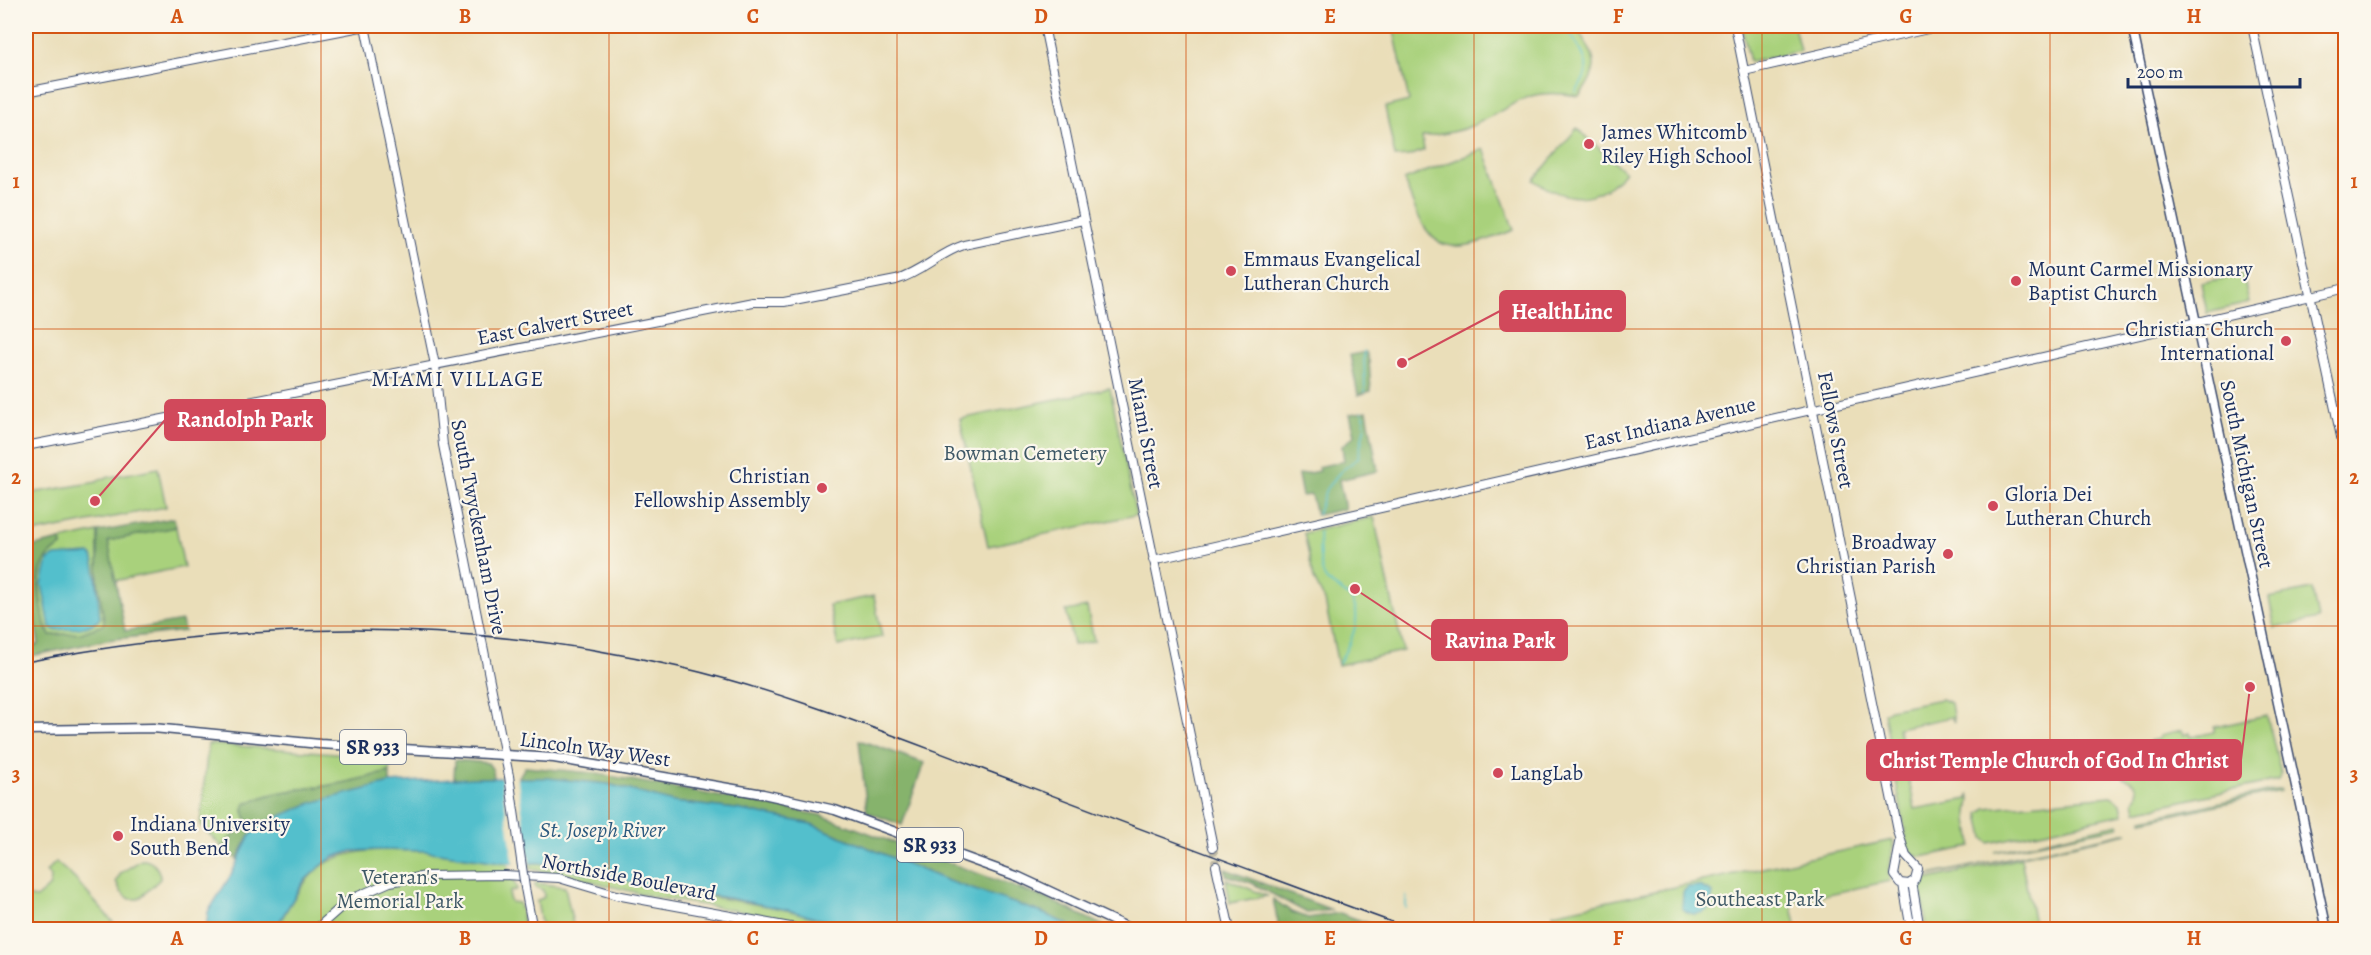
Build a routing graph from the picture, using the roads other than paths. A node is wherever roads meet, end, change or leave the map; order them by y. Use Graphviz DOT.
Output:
graph roads {
  1 [pos="366,26"];
  2 [pos="1044,26"];
  3 [pos="1735,26"];
  4 [pos="1941,26"];
  5 [pos="2132,26"];
  6 [pos="2252,26"];
  7 [pos="1744,70"];
  8 [pos="26,92"];
  9 [pos="1083,220"];
  10 [pos="2346,288"];
  11 [pos="2310,296"];
  12 [pos="2196,322"];
  13 [pos="435,365"];
  14 [pos="1813,410"];
  15 [pos="26,446"];
  16 [pos="2346,460"];
  17 [pos="1153,560"];
  18 [pos="26,730"];
  19 [pos="506,755"];
  20 [pos="1900,843"];
  21 [pos="1213,847"];
  22 [pos="1909,860"];
  23 [pos="1898,862"];
  24 [pos="1216,866"];
  25 [pos="1912,882"];
  26 [pos="1903,884"];
  27 [pos="315,930"];
  28 [pos="533,930"];
  29 [pos="807,930"];
  30 [pos="1133,930"];
  31 [pos="1230,930"];
  32 [pos="1911,930"];
  33 [pos="1920,930"];
  34 [pos="2327,930"];
  1 -- 8 [label="street"];
  1 -- 13 [label="street, South Twyckenham Drive"];
  2 -- 9 [label="street, Miami Street"];
  3 -- 7 [label="street, Fellows Street"];
  4 -- 7 [label="street"];
  5 -- 12 [label="main road, South Michigan Street"];
  6 -- 11 [label="street"];
  7 -- 14 [label="street, Fellows Street"];
  9 -- 13 [label="street, East Calvert Street"];
  9 -- 17 [label="street, Miami Street"];
  10 -- 11 [label="street, East Indiana Avenue"];
  11 -- 12 [label="street, East Indiana Avenue"];
  11 -- 16 [label="street"];
  12 -- 14 [label="street, East Indiana Avenue"];
  12 -- 34 [label="main road, South Michigan Street"];
  13 -- 15 [label="street, East Calvert Street"];
  13 -- 19 [label="street, South Twyckenham Drive"];
  14 -- 17 [label="street, East Indiana Avenue"];
  14 -- 20 [label="street, Fellows Street"];
  17 -- 21 [label="street, Miami Street"];
  18 -- 19 [label="main road, Lincoln Way West / SR 933"];
  19 -- 28 [label="street, South Twyckenham Drive, bridge"];
  19 -- 30 [label="main road, Lincoln Way West / SR 933"];
  20 -- 22 [label="street, Fellows Street"];
  20 -- 23 [label="street, Fellows Street"];
  22 -- 23 [label="street"];
  22 -- 25 [label="street"];
  23 -- 26 [label="street"];
  24 -- 31 [label="street"];
  25 -- 26 [label="street"];
  25 -- 33 [label="street"];
  26 -- 32 [label="street"];
  27 -- 29 [label="street, Northside Boulevard"];
}
